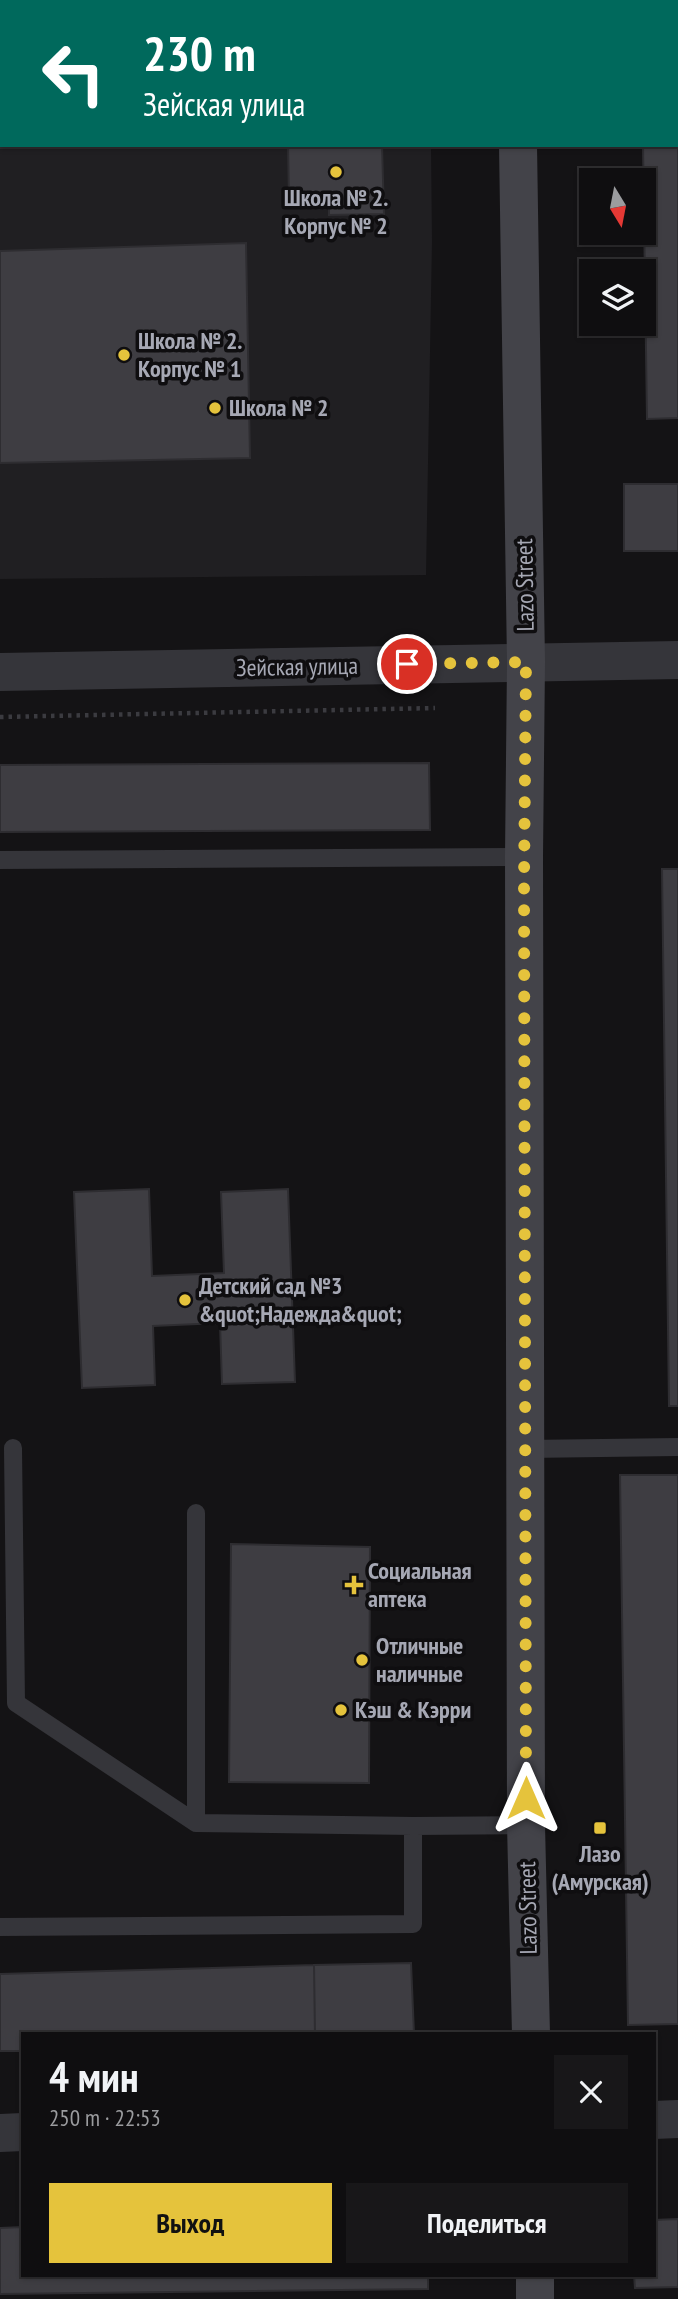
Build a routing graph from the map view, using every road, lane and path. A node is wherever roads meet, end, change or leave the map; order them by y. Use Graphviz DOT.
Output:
graph roads {
  1 [pos="519,147"];
  2 [pos="678,660"];
  3 [pos="526,662"];
  4 [pos="0,673"];
  5 [pos="435,708"];
  6 [pos="0,718"];
  7 [pos="524,857"];
  8 [pos="0,860"];
  9 [pos="678,1447"];
  10 [pos="13,1448"];
  11 [pos="526,1450"];
  12 [pos="196,1513"];
  13 [pos="196,1822"];
  14 [pos="526,1825"];
  15 [pos="413,1826"];
  16 [pos="0,1927"];
  17 [pos="531,2032"];
  18 [pos="678,2119"];
  19 [pos="656,2120"];
  20 [pos="21,2132"];
  21 [pos="0,2133"];
  22 [pos="535,2277"];
  23 [pos="536,2299"];
  1 -- 3 [label="main road, Lazo Street"];
  2 -- 3 [label="street, Зейская улица"];
  3 -- 4 [label="street, Зейская улица"];
  3 -- 7 [label="main road, Lazo Street"];
  5 -- 6 [label="path"];
  7 -- 8 [label="lane"];
  7 -- 11 [label="main road, Lazo Street"];
  9 -- 11 [label="lane"];
  10 -- 13 [label="lane"];
  11 -- 14 [label="main road, Lazo Street"];
  12 -- 13 [label="lane"];
  13 -- 15 [label="lane"];
  14 -- 15 [label="lane"];
  14 -- 17 [label="main road, Lazo Street"];
  15 -- 16 [label="lane"];
  18 -- 19 [label="street"];
  20 -- 21 [label="street"];
  22 -- 23 [label="main road"];
}
